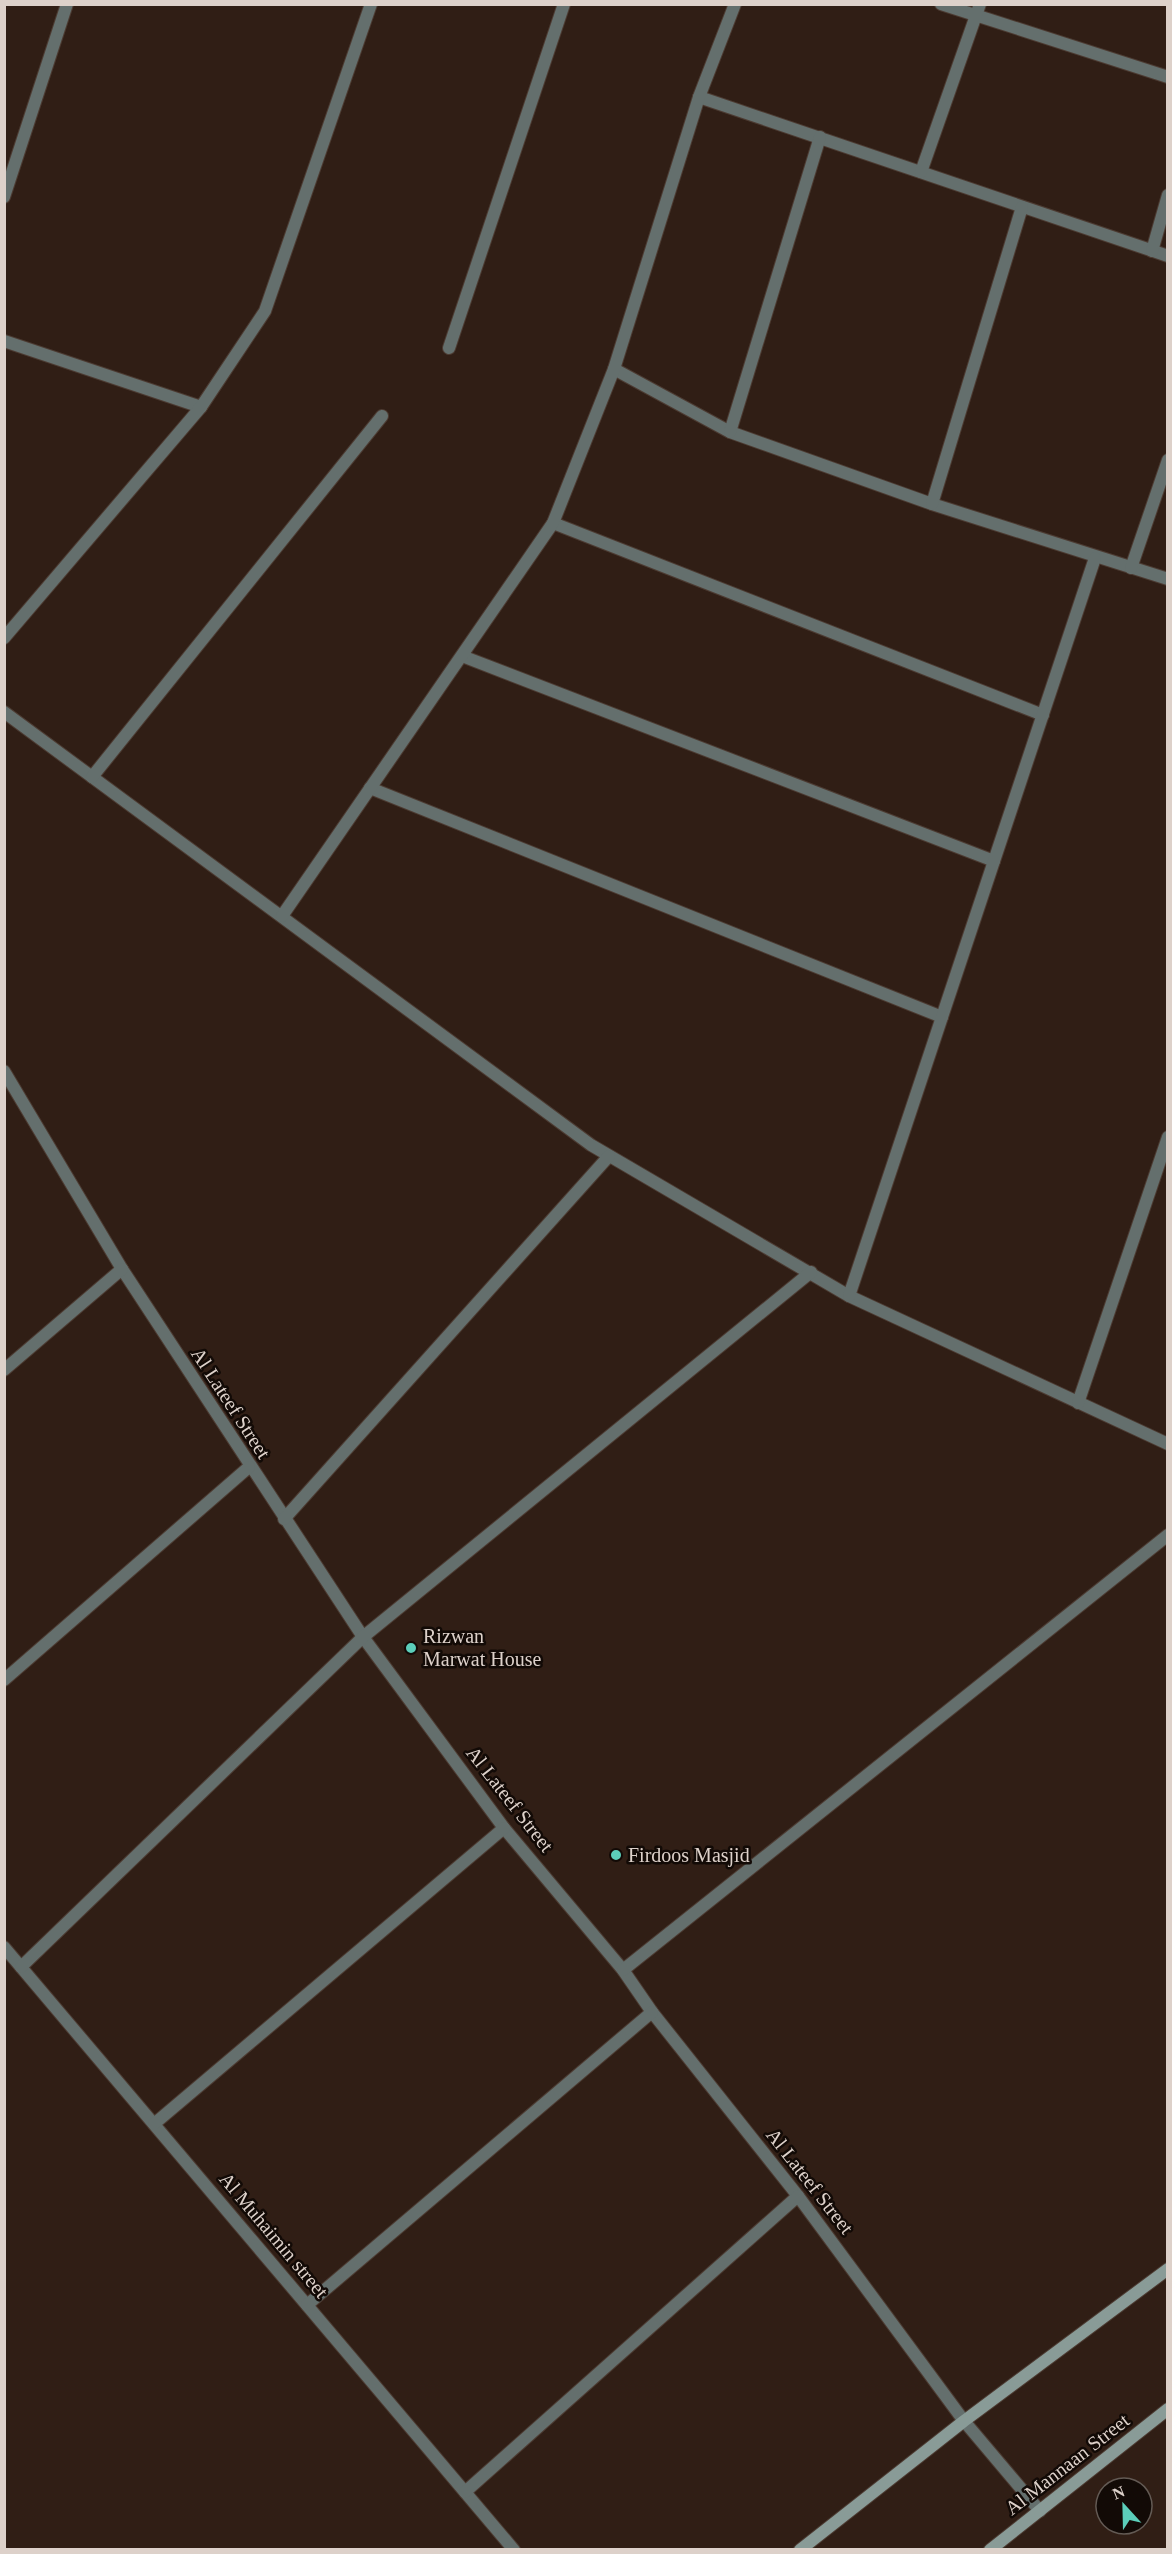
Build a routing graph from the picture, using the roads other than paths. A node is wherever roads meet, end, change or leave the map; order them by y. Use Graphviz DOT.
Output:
graph roads {
  1 [pos="67,4"];
  2 [pos="371,4"];
  3 [pos="564,4"];
  4 [pos="735,4"];
  5 [pos="941,4"];
  6 [pos="979,9"];
  7 [pos="1167,77"];
  8 [pos="699,97"];
  9 [pos="820,137"];
  10 [pos="921,172"];
  11 [pos="1167,195"];
  12 [pos="4,196"];
  13 [pos="1022,207"];
  14 [pos="1152,251"];
  15 [pos="1167,256"];
  16 [pos="4,341"];
  17 [pos="449,348"];
  18 [pos="614,369"];
  19 [pos="201,407"];
  20 [pos="382,416"];
  21 [pos="730,432"];
  22 [pos="1167,460"];
  23 [pos="932,504"];
  24 [pos="553,523"];
  25 [pos="1095,558"];
  26 [pos="1131,568"];
  27 [pos="1167,579"];
  28 [pos="4,638"];
  29 [pos="462,656"];
  30 [pos="4,712"];
  31 [pos="1043,715"];
  32 [pos="92,777"];
  33 [pos="370,788"];
  34 [pos="994,861"];
  35 [pos="282,916"];
  36 [pos="942,1017"];
  37 [pos="5,1074"];
  38 [pos="1167,1137"];
  39 [pos="609,1156"];
  40 [pos="122,1269"];
  41 [pos="811,1272"];
  42 [pos="849,1296"];
  43 [pos="4,1371"];
  44 [pos="1078,1402"];
  45 [pos="1167,1444"];
  46 [pos="249,1467"];
  47 [pos="284,1519"];
  48 [pos="1167,1535"];
  49 [pos="363,1637"];
  50 [pos="4,1680"];
  51 [pos="504,1828"];
  52 [pos="4,1947"];
  53 [pos="21,1967"];
  54 [pos="623,1970"];
  55 [pos="652,2012"];
  56 [pos="154,2124"];
  57 [pos="798,2196"];
  58 [pos="1167,2269"];
  59 [pos="307,2305"];
  60 [pos="1167,2409"];
  61 [pos="964,2421"];
  62 [pos="465,2492"];
  63 [pos="1040,2511"];
  64 [pos="514,2550"];
  65 [pos="800,2550"];
  66 [pos="990,2550"];
  1 -- 12 [label="street"];
  2 -- 19 [label="street"];
  3 -- 17 [label="street"];
  4 -- 8 [label="street"];
  5 -- 6 [label="street"];
  6 -- 7 [label="street"];
  6 -- 10 [label="street"];
  8 -- 9 [label="street"];
  8 -- 18 [label="street"];
  9 -- 10 [label="street"];
  9 -- 21 [label="street"];
  10 -- 13 [label="street"];
  11 -- 14 [label="street"];
  13 -- 14 [label="street"];
  13 -- 23 [label="street"];
  14 -- 15 [label="street"];
  16 -- 19 [label="street"];
  18 -- 21 [label="street"];
  18 -- 24 [label="street"];
  19 -- 28 [label="street"];
  20 -- 32 [label="street"];
  21 -- 23 [label="street"];
  22 -- 26 [label="street"];
  23 -- 25 [label="street"];
  24 -- 29 [label="street"];
  24 -- 31 [label="street"];
  25 -- 26 [label="street"];
  25 -- 31 [label="street"];
  26 -- 27 [label="street"];
  29 -- 33 [label="street"];
  29 -- 34 [label="street"];
  30 -- 32 [label="street"];
  31 -- 34 [label="street"];
  32 -- 35 [label="street"];
  33 -- 35 [label="street"];
  33 -- 36 [label="street"];
  34 -- 36 [label="street"];
  35 -- 39 [label="street"];
  36 -- 42 [label="street"];
  37 -- 40 [label="street, Al Lateef Street"];
  38 -- 44 [label="street"];
  39 -- 41 [label="street"];
  39 -- 47 [label="street"];
  40 -- 43 [label="street"];
  40 -- 46 [label="street, Al Lateef Street"];
  41 -- 42 [label="street"];
  41 -- 49 [label="street"];
  42 -- 44 [label="street"];
  44 -- 45 [label="street"];
  46 -- 47 [label="street, Al Lateef Street"];
  46 -- 50 [label="street"];
  47 -- 49 [label="street, Al Lateef Street"];
  48 -- 54 [label="street"];
  49 -- 51 [label="street, Al Lateef Street"];
  49 -- 53 [label="street"];
  51 -- 54 [label="street, Al Lateef Street"];
  51 -- 56 [label="street"];
  52 -- 53 [label="street, Al Muhaimin street"];
  53 -- 56 [label="street, Al Muhaimin street"];
  54 -- 55 [label="street, Al Lateef Street"];
  55 -- 57 [label="street, Al Lateef Street"];
  55 -- 59 [label="street"];
  56 -- 59 [label="street, Al Muhaimin street"];
  57 -- 61 [label="street, Al Lateef Street"];
  57 -- 62 [label="street"];
  58 -- 61 [label="street"];
  59 -- 62 [label="street, Al Muhaimin street"];
  60 -- 63 [label="street, Al Mannaan Street"];
  61 -- 63 [label="street, Al Lateef Street"];
  61 -- 65 [label="street"];
  62 -- 64 [label="street, Al Muhaimin street"];
  63 -- 66 [label="street, Al Mannaan Street"];
}
